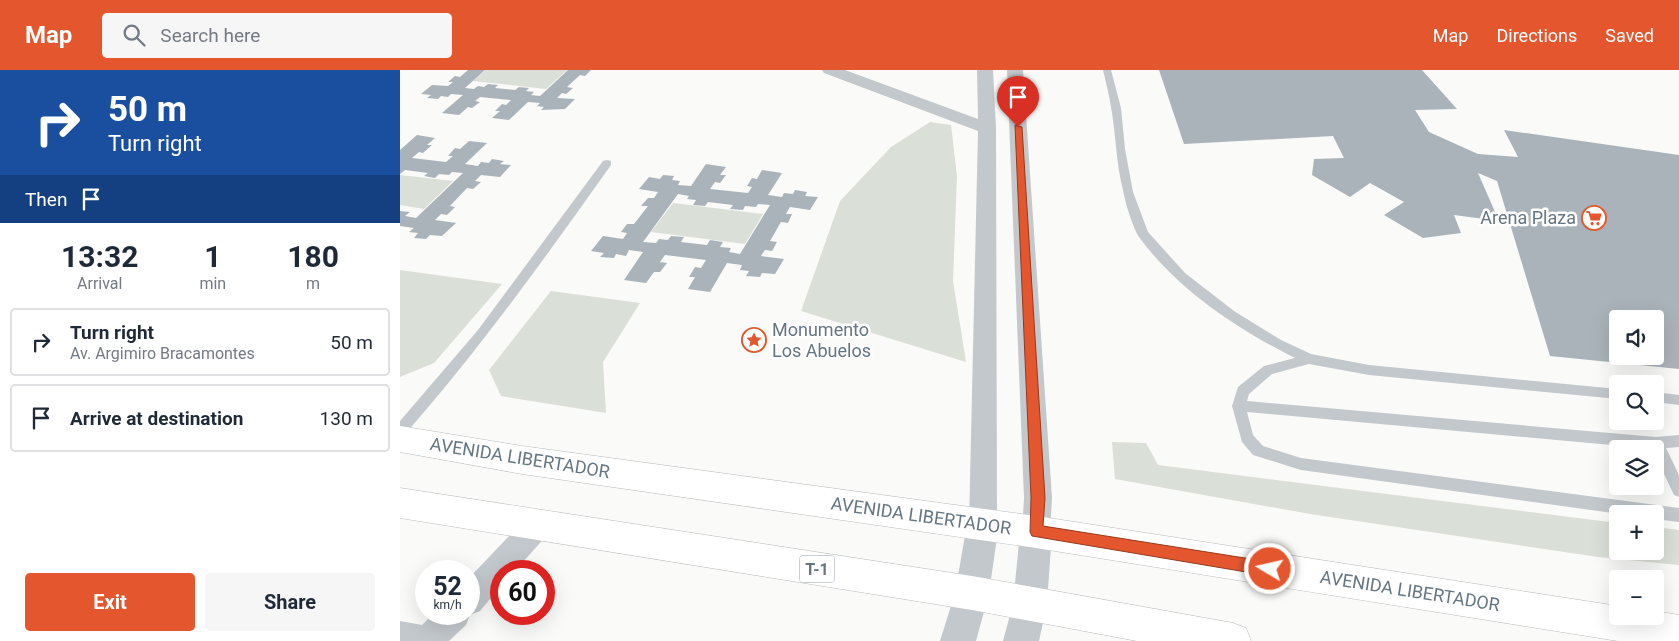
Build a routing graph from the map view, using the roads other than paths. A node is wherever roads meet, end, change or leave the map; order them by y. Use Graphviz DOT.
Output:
graph roads {
  1 [pos="830,70"];
  2 [pos="985,70"];
  3 [pos="1015,70"];
  4 [pos="1107,70"];
  5 [pos="986,128"];
  6 [pos="607,163"];
  7 [pos="1309,359"];
  8 [pos="1609,393"];
  9 [pos="1664,398"];
  10 [pos="1679,400"];
  11 [pos="1239,406"];
  12 [pos="400,430"];
  13 [pos="400,439"];
  14 [pos="1622,440"];
  15 [pos="1679,441"];
  16 [pos="1664,442"];
  17 [pos="1664,459"];
  18 [pos="1679,490"];
  19 [pos="400,503"];
  20 [pos="1679,515"];
  21 [pos="983,524"];
  22 [pos="537,526"];
  23 [pos="1036,532"];
  24 [pos="480,588"];
  25 [pos="972,593"];
  26 [pos="1030,604"];
  27 [pos="444,625"];
  28 [pos="1679,633"];
  29 [pos="400,636"];
  30 [pos="427,641"];
  31 [pos="958,641"];
  32 [pos="1021,641"];
  33 [pos="1233,641"];
  1 -- 5 [label="street"];
  2 -- 5 [label="street"];
  3 -- 23 [label="street"];
  4 -- 7 [label="lane"];
  5 -- 21 [label="street"];
  6 -- 12 [label="lane"];
  7 -- 8 [label="lane"];
  7 -- 11 [label="lane"];
  9 -- 10 [label="lane"];
  11 -- 14 [label="lane"];
  11 -- 20 [label="lane"];
  13 -- 21 [label="main road, AVENIDA LIBERTADOR"];
  15 -- 16 [label="lane"];
  17 -- 18 [label="lane"];
  19 -- 22 [label="main road, T-1"];
  21 -- 23 [label="main road, AVENIDA LIBERTADOR"];
  21 -- 25 [label="street"];
  22 -- 24 [label="street"];
  22 -- 25 [label="main road, T-1"];
  23 -- 26 [label="street"];
  23 -- 28 [label="main road, AVENIDA LIBERTADOR"];
  25 -- 26 [label="main road, T-1"];
  25 -- 31 [label="street"];
  26 -- 32 [label="street"];
  26 -- 33 [label="main road, T-1"];
  27 -- 30 [label="street"];
  29 -- 30 [label="street"];
}
